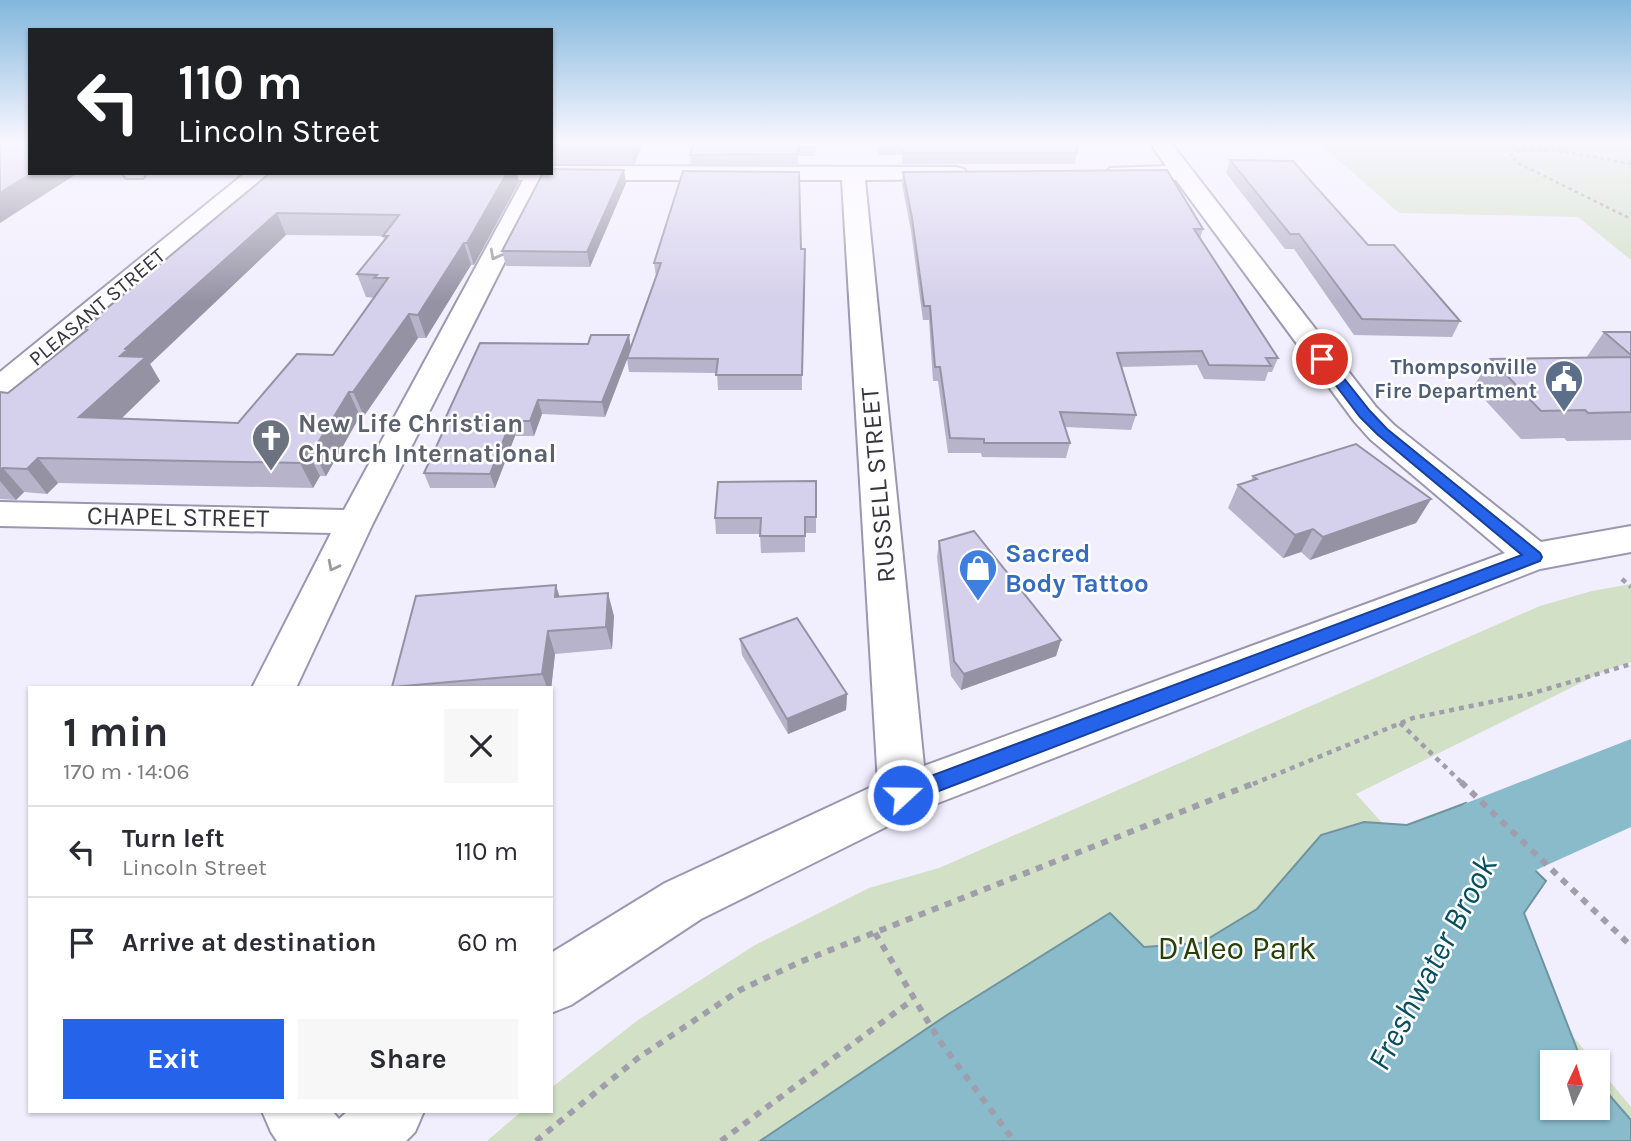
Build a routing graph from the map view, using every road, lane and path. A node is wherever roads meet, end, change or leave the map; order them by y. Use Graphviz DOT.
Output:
graph roads {
  1 [pos="231,196"];
  2 [pos="526,196"];
  3 [pos="855,196"];
  4 [pos="1200,196"];
  5 [pos="1585,196"];
  6 [pos="1631,219"];
  7 [pos="0,387"];
  8 [pos="0,514"];
  9 [pos="355,523"];
  10 [pos="1534,557"];
  11 [pos="1626,559"];
  12 [pos="1631,587"];
  13 [pos="1631,664"];
  14 [pos="275,686"];
  15 [pos="1399,723"];
  16 [pos="903,795"];
  17 [pos="875,933"];
  18 [pos="1631,946"];
  19 [pos="553,984"];
  20 [pos="911,1001"];
  21 [pos="294,1113"];
  22 [pos="392,1113"];
  23 [pos="317,1141"];
  24 [pos="361,1141"];
  25 [pos="536,1141"];
  26 [pos="721,1141"];
  27 [pos="1014,1141"];
  1 -- 7 [label="street, PLEASANT STREET"];
  2 -- 9 [label="street, one-way"];
  3 -- 16 [label="street, RUSSELL STREET"];
  4 -- 10 [label="street"];
  5 -- 6 [label="path"];
  8 -- 9 [label="street, CHAPEL STREET"];
  9 -- 14 [label="street, one-way"];
  10 -- 11 [label="street"];
  10 -- 16 [label="street"];
  11 -- 12 [label="path"];
  13 -- 15 [label="path"];
  15 -- 17 [label="path"];
  15 -- 18 [label="path"];
  16 -- 19 [label="street"];
  17 -- 20 [label="path"];
  17 -- 25 [label="path"];
  20 -- 26 [label="path"];
  20 -- 27 [label="path"];
  21 -- 23 [label="street"];
  22 -- 24 [label="street"];
}
